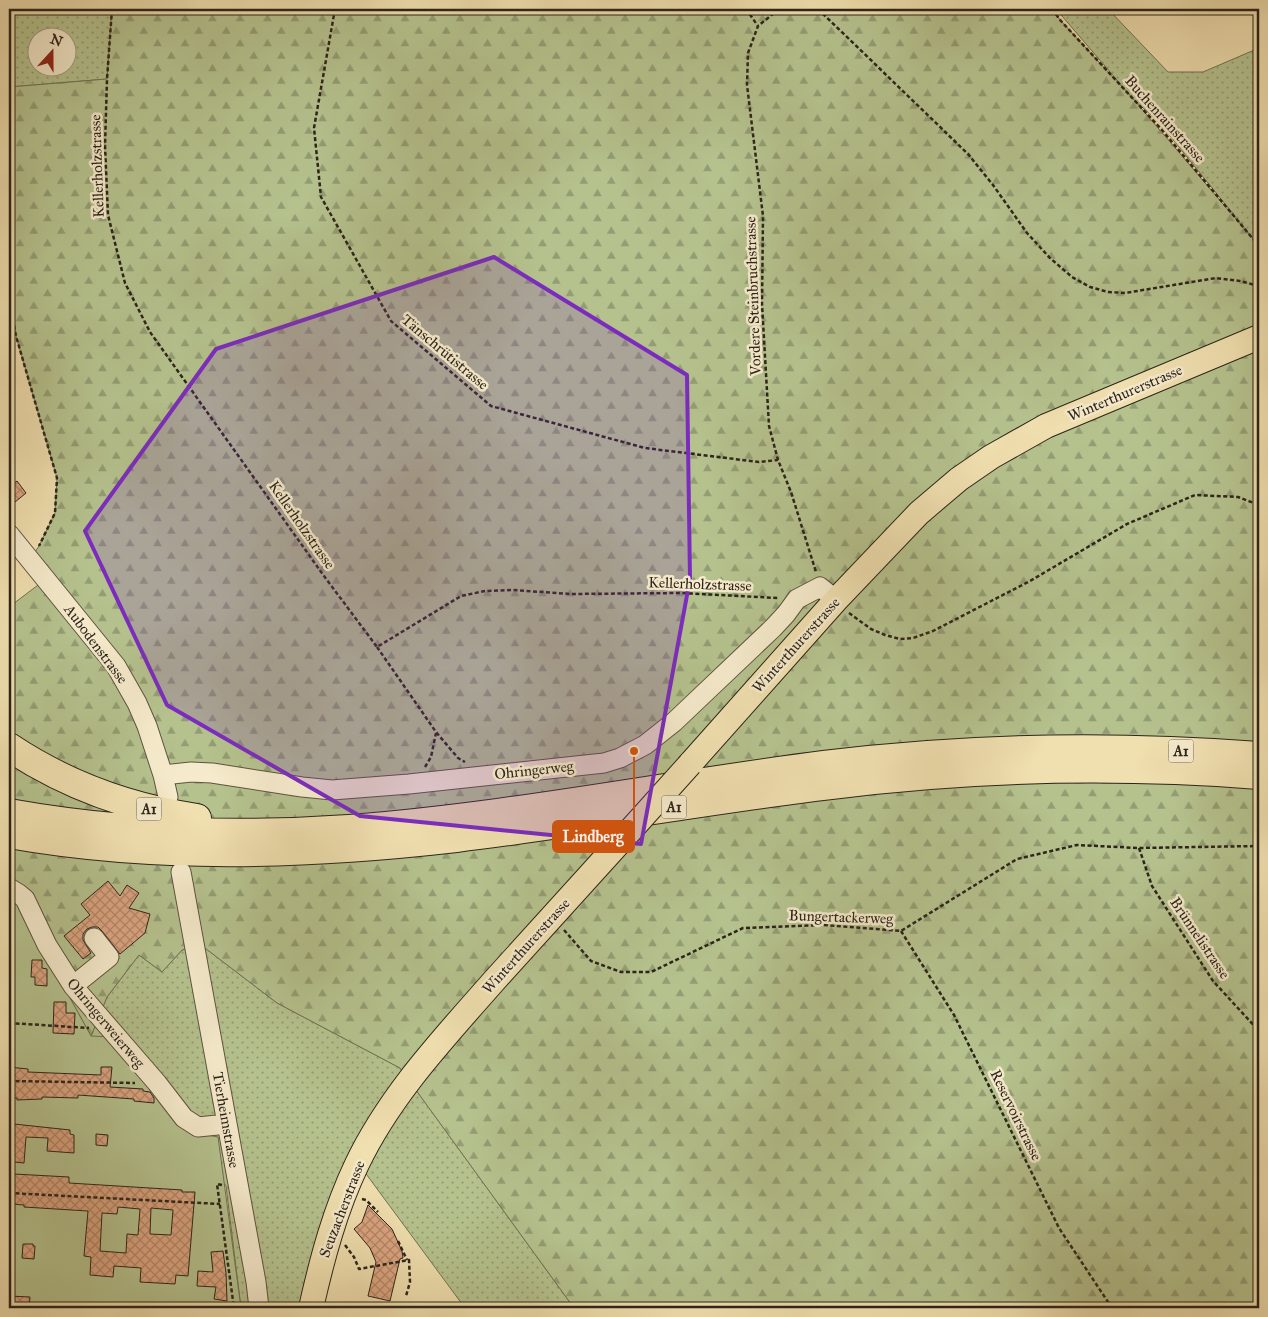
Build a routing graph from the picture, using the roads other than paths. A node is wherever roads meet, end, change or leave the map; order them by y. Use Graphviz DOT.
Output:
graph roads {
  1 [pos="1259,337"];
  2 [pos="9,534"];
  3 [pos="828,594"];
  4 [pos="9,747"];
  5 [pos="1259,756"];
  6 [pos="163,775"];
  7 [pos="1259,776"];
  8 [pos="168,797"];
  9 [pos="9,813"];
  10 [pos="300,831"];
  11 [pos="9,834"];
  12 [pos="181,872"];
  13 [pos="9,888"];
  14 [pos="94,938"];
  15 [pos="73,986"];
  16 [pos="419,1066"];
  17 [pos="227,1124"];
  18 [pos="259,1308"];
  19 [pos="311,1308"];
  1 -- 3 [label="main road, Winterthurerstrasse"];
  2 -- 6 [label="street, Aubodenstrasse"];
  3 -- 6 [label="street, Ohringerweg"];
  3 -- 16 [label="main road, Winterthurerstrasse, bridge"];
  4 -- 10 [label="highway, A1"];
  5 -- 10 [label="highway, A1"];
  6 -- 8 [label="street, Aubodenstrasse"];
  7 -- 11 [label="highway, A1"];
  9 -- 10 [label="highway, A1"];
  12 -- 17 [label="street, Tierheimstrasse"];
  13 -- 15 [label="street, Ohringerweierweg"];
  14 -- 15 [label="street"];
  15 -- 17 [label="street, Ohringerweierweg"];
  16 -- 19 [label="main road, Seuzacherstrasse"];
  17 -- 18 [label="street, Tierheimstrasse"];
}
